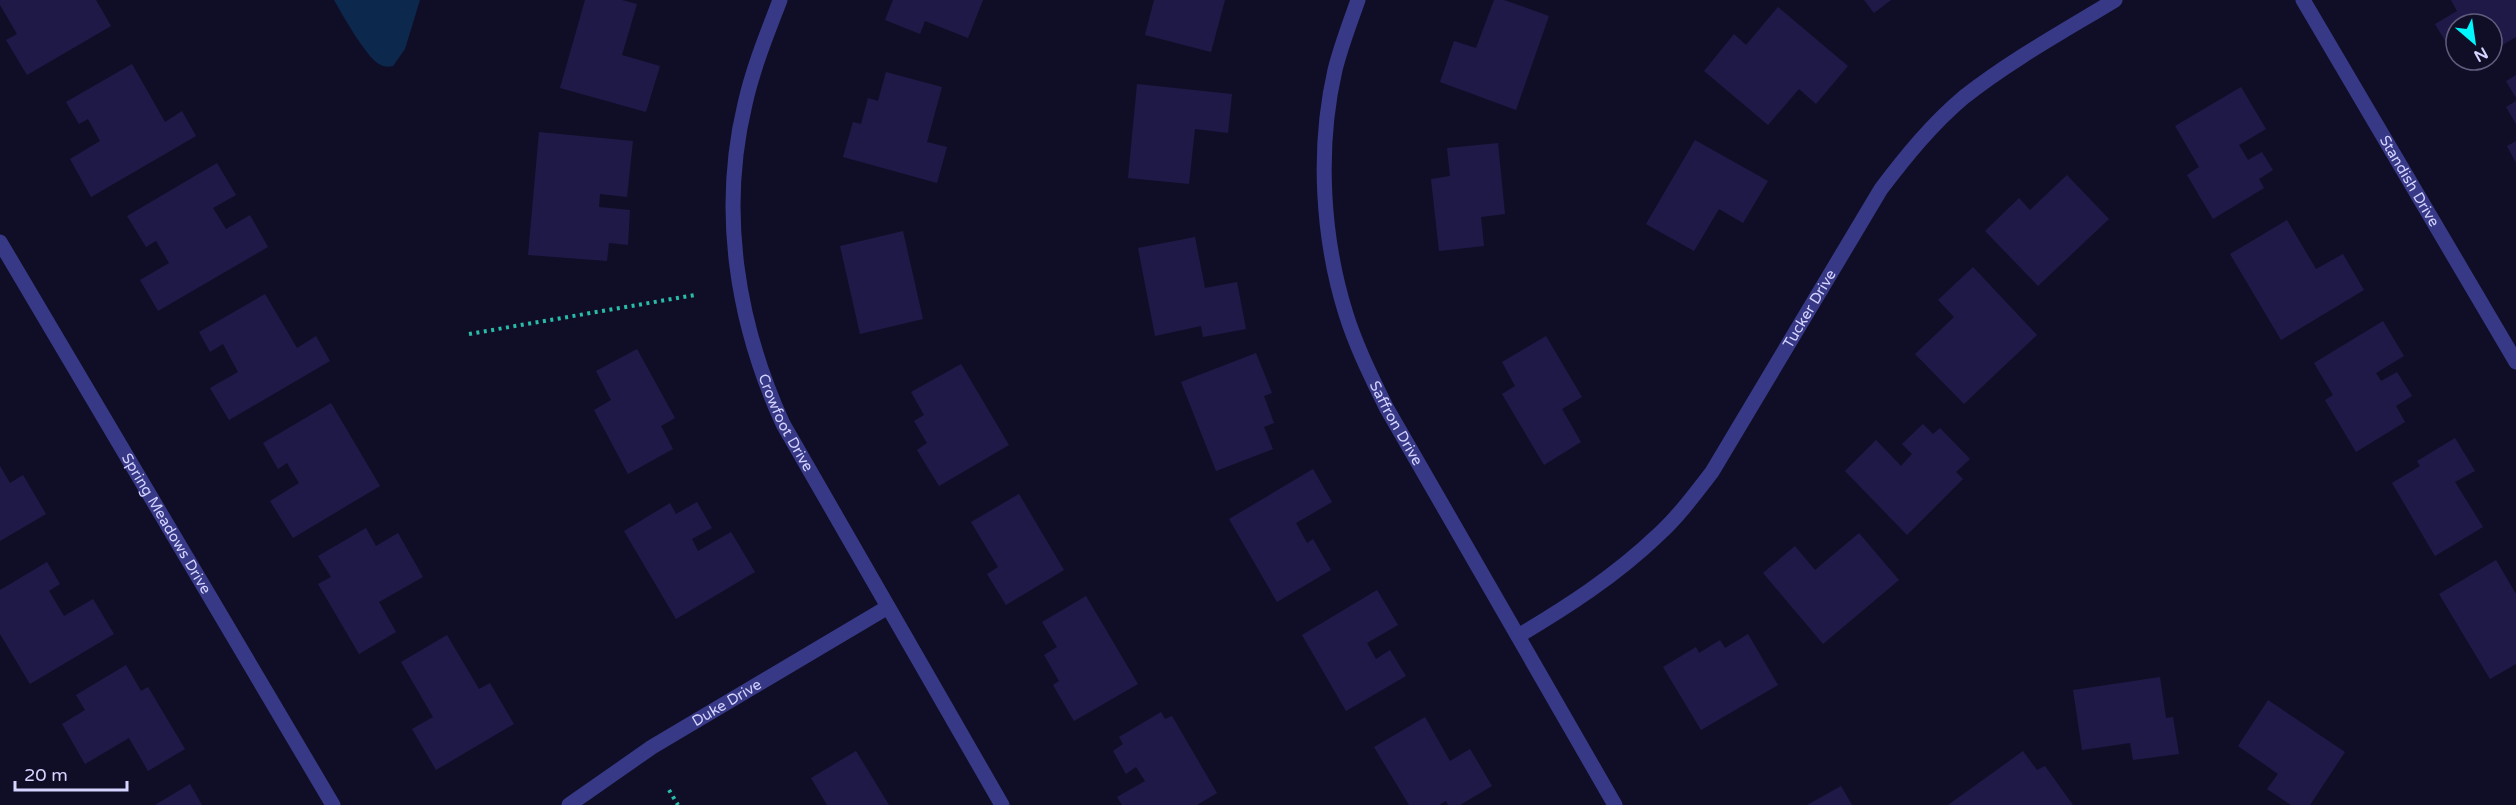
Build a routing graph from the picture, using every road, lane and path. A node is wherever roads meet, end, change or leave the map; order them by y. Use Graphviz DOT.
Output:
graph roads {
  1 [pos="780,0"];
  2 [pos="1358,0"];
  3 [pos="2115,0"];
  4 [pos="2302,0"];
  5 [pos="0,242"];
  6 [pos="695,295"];
  7 [pos="470,334"];
  8 [pos="2516,362"];
  9 [pos="888,607"];
  10 [pos="1518,636"];
  11 [pos="669,790"];
  12 [pos="333,805"];
  13 [pos="569,805"];
  14 [pos="678,805"];
  15 [pos="1002,805"];
  16 [pos="1615,805"];
  1 -- 9 [label="street, Crowfoot Drive"];
  2 -- 10 [label="street, Saffron Drive"];
  3 -- 10 [label="street, Tucker Drive"];
  4 -- 8 [label="street, Standish Drive"];
  5 -- 12 [label="street, Spring Meadows Drive"];
  6 -- 7 [label="path"];
  9 -- 13 [label="street, Duke Drive"];
  9 -- 15 [label="street, Crowfoot Drive"];
  10 -- 16 [label="street, Saffron Drive"];
  11 -- 14 [label="path"];
}
